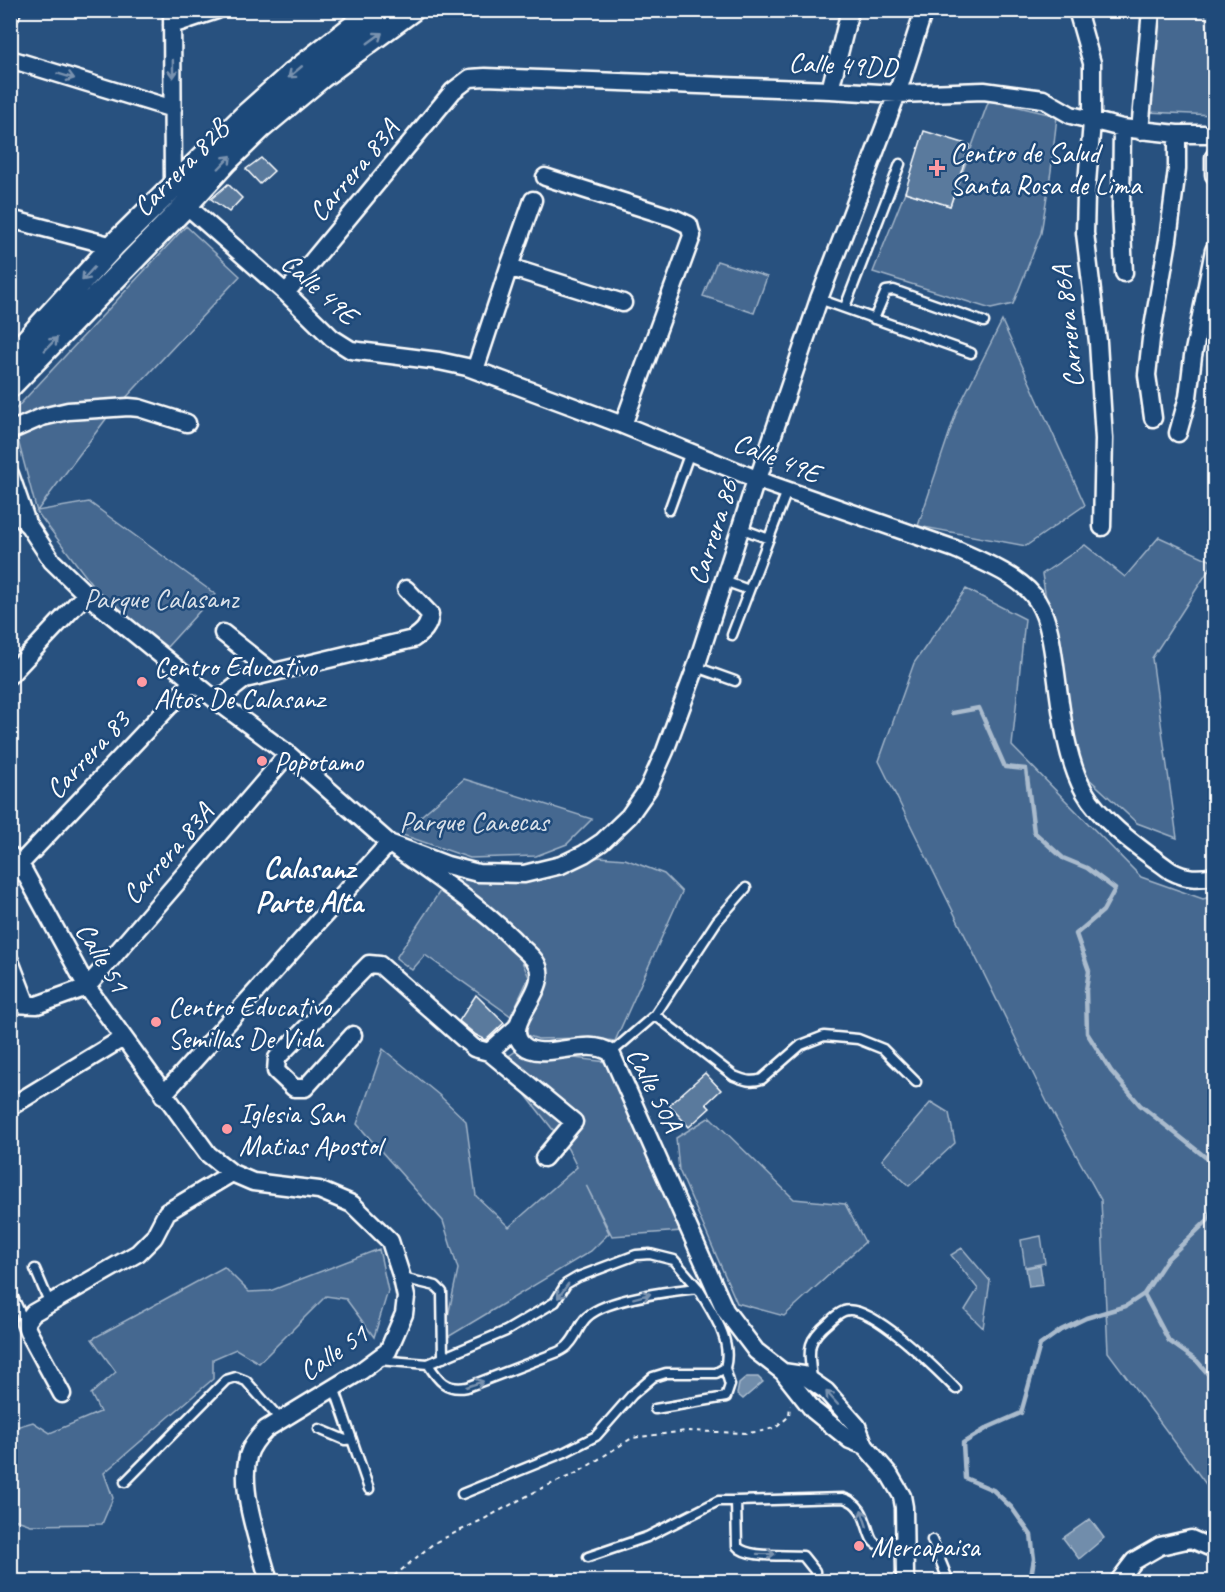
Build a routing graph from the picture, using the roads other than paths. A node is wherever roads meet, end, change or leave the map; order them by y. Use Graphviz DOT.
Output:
graph roads {
  1 [pos="12,10"];
  2 [pos="217,10"];
  3 [pos="375,10"];
  4 [pos="412,10"];
  5 [pos="850,10"];
  6 [pos="924,10"];
  7 [pos="1077,10"];
  8 [pos="1151,10"];
  9 [pos="10,16"];
  10 [pos="172,18"];
  11 [pos="10,59"];
  12 [pos="463,82"];
  13 [pos="830,90"];
  14 [pos="897,94"];
  15 [pos="173,109"];
  16 [pos="1092,122"];
  17 [pos="1122,128"];
  18 [pos="1140,131"];
  19 [pos="1177,134"];
  20 [pos="1215,134"];
  21 [pos="1215,157"];
  22 [pos="900,164"];
  23 [pos="1215,175"];
  24 [pos="545,177"];
  25 [pos="173,187"];
  26 [pos="533,200"];
  27 [pos="186,205"];
  28 [pos="10,219"];
  29 [pos="113,246"];
  30 [pos="1215,250"];
  31 [pos="509,267"];
  32 [pos="1124,273"];
  33 [pos="286,293"];
  34 [pos="819,299"];
  35 [pos="623,303"];
  36 [pos="845,307"];
  37 [pos="874,319"];
  38 [pos="984,322"];
  39 [pos="971,353"];
  40 [pos="10,359"];
  41 [pos="475,370"];
  42 [pos="10,386"];
  43 [pos="1153,418"];
  44 [pos="187,423"];
  45 [pos="623,425"];
  46 [pos="10,431"];
  47 [pos="1178,433"];
  48 [pos="691,451"];
  49 [pos="10,474"];
  50 [pos="758,478"];
  51 [pos="787,491"];
  52 [pos="10,507"];
  53 [pos="669,510"];
  54 [pos="29,526"];
  55 [pos="1102,527"];
  56 [pos="740,528"];
  57 [pos="769,539"];
  58 [pos="724,581"];
  59 [pos="406,589"];
  60 [pos="749,590"];
  61 [pos="86,594"];
  62 [pos="223,633"];
  63 [pos="732,635"];
  64 [pos="696,667"];
  65 [pos="272,672"];
  66 [pos="10,675"];
  67 [pos="193,681"];
  68 [pos="735,681"];
  69 [pos="217,701"];
  70 [pos="288,754"];
  71 [pos="389,843"];
  72 [pos="15,860"];
  73 [pos="1215,876"];
  74 [pos="746,888"];
  75 [pos="10,961"];
  76 [pos="87,987"];
  77 [pos="19,1004"];
  78 [pos="655,1015"];
  79 [pos="517,1027"];
  80 [pos="353,1035"];
  81 [pos="123,1038"];
  82 [pos="489,1052"];
  83 [pos="612,1053"];
  84 [pos="916,1082"];
  85 [pos="164,1095"];
  86 [pos="10,1107"];
  87 [pos="544,1158"];
  88 [pos="232,1173"];
  89 [pos="34,1269"];
  90 [pos="402,1278"];
  91 [pos="698,1288"];
  92 [pos="10,1291"];
  93 [pos="50,1304"];
  94 [pos="25,1323"];
  95 [pos="443,1358"];
  96 [pos="377,1360"];
  97 [pos="428,1364"];
  98 [pos="725,1368"];
  99 [pos="783,1372"];
  100 [pos="812,1380"];
  101 [pos="334,1387"];
  102 [pos="956,1389"];
  103 [pos="62,1394"];
  104 [pos="655,1409"];
  105 [pos="280,1419"];
  106 [pos="319,1429"];
  107 [pos="352,1439"];
  108 [pos="864,1446"];
  109 [pos="125,1482"];
  110 [pos="369,1489"];
  111 [pos="462,1494"];
  112 [pos="736,1501"];
  113 [pos="905,1539"];
  114 [pos="932,1540"];
  115 [pos="1215,1548"];
  116 [pos="588,1557"];
  117 [pos="269,1581"];
  118 [pos="816,1581"];
  119 [pos="907,1581"];
  120 [pos="949,1581"];
  121 [pos="1118,1581"];
  1 -- 9 [label="street"];
  2 -- 10 [label="street"];
  3 -- 25 [label="street, Carrera 82B, one-way"];
  27 -- 4 [label="street, Carrera 82B, one-way"];
  5 -- 13 [label="street"];
  6 -- 14 [label="street, Carrera 86"];
  7 -- 16 [label="street, Carrera 86A"];
  8 -- 18 [label="street"];
  10 -- 15 [label="street, one-way"];
  11 -- 15 [label="street, one-way"];
  12 -- 13 [label="street, Calle 49DD"];
  12 -- 33 [label="street, Carrera 83A"];
  13 -- 14 [label="street, Calle 49DD"];
  14 -- 16 [label="street, Calle 49DD"];
  14 -- 34 [label="street, Carrera 86"];
  15 -- 25 [label="street"];
  16 -- 17 [label="street, Calle 49DD"];
  16 -- 55 [label="street, Carrera 86A"];
  17 -- 18 [label="street, Calle 49DD"];
  17 -- 32 [label="street"];
  18 -- 19 [label="street, Calle 49DD"];
  19 -- 20 [label="street, Calle 49DD"];
  19 -- 43 [label="street"];
  21 -- 23 [label="street"];
  22 -- 36 [label="lane"];
  24 -- 45 [label="street"];
  25 -- 29 [label="street, Carrera 82B"];
  26 -- 31 [label="street"];
  27 -- 33 [label="street, Calle 49E"];
  42 -- 27 [label="street, Carrera 82B, one-way"];
  28 -- 29 [label="street"];
  29 -- 40 [label="street, Carrera 82B, one-way"];
  30 -- 47 [label="street"];
  31 -- 35 [label="street"];
  31 -- 41 [label="street"];
  33 -- 41 [label="street, Calle 49E"];
  34 -- 36 [label="lane"];
  34 -- 50 [label="street, Carrera 86"];
  36 -- 37 [label="lane"];
  37 -- 38 [label="lane"];
  37 -- 39 [label="lane"];
  41 -- 45 [label="street, Calle 49E"];
  44 -- 46 [label="street"];
  45 -- 48 [label="street, Calle 49E"];
  48 -- 50 [label="street, Calle 49E"];
  48 -- 53 [label="lane"];
  49 -- 54 [label="street"];
  50 -- 51 [label="street, Calle 49E"];
  50 -- 56 [label="street, Carrera 86"];
  51 -- 57 [label="lane"];
  51 -- 73 [label="street, Calle 49E"];
  52 -- 54 [label="street"];
  54 -- 61 [label="street"];
  56 -- 57 [label="lane"];
  56 -- 58 [label="street, Carrera 86"];
  57 -- 60 [label="lane"];
  58 -- 60 [label="lane"];
  58 -- 64 [label="street, Carrera 86"];
  59 -- 65 [label="street"];
  60 -- 63 [label="lane"];
  61 -- 66 [label="street"];
  61 -- 67 [label="street"];
  62 -- 65 [label="street"];
  64 -- 68 [label="lane"];
  64 -- 71 [label="street, Carrera 86"];
  65 -- 69 [label="street"];
  67 -- 69 [label="street"];
  67 -- 72 [label="street, Carrera 83"];
  69 -- 70 [label="street"];
  70 -- 71 [label="street"];
  70 -- 76 [label="street, Carrera 83A"];
  71 -- 79 [label="street"];
  71 -- 85 [label="street"];
  72 -- 76 [label="street, Calle 51"];
  74 -- 78 [label="lane"];
  75 -- 77 [label="street"];
  76 -- 77 [label="street"];
  76 -- 81 [label="street, Calle 51"];
  78 -- 83 [label="lane"];
  78 -- 84 [label="lane"];
  79 -- 82 [label="street"];
  79 -- 83 [label="street, Calle 50A"];
  80 -- 82 [label="street"];
  81 -- 85 [label="street, Calle 51"];
  81 -- 86 [label="street"];
  82 -- 87 [label="street"];
  83 -- 99 [label="street, Calle 50A"];
  85 -- 88 [label="street, Calle 51"];
  88 -- 90 [label="street, Calle 51"];
  88 -- 93 [label="street"];
  89 -- 93 [label="lane"];
  90 -- 95 [label="lane"];
  90 -- 96 [label="street, Calle 51"];
  91 -- 95 [label="lane, one-way"];
  97 -- 91 [label="lane, one-way"];
  91 -- 98 [label="lane"];
  92 -- 94 [label="lane"];
  93 -- 94 [label="street"];
  94 -- 103 [label="street"];
  95 -- 97 [label="lane"];
  96 -- 97 [label="lane"];
  96 -- 101 [label="street, Calle 51"];
  98 -- 104 [label="lane"];
  98 -- 111 [label="lane"];
  99 -- 100 [label="street, Calle 50A"];
  99 -- 108 [label="street, Calle 50A"];
  100 -- 102 [label="lane"];
  108 -- 100 [label="street, Calle 50A, one-way"];
  101 -- 105 [label="street, Calle 51"];
  101 -- 107 [label="lane"];
  105 -- 109 [label="lane"];
  105 -- 117 [label="street, Calle 51"];
  106 -- 107 [label="lane"];
  107 -- 110 [label="lane"];
  108 -- 113 [label="street, Calle 50A"];
  113 -- 112 [label="lane, one-way"];
  112 -- 116 [label="lane"];
  112 -- 118 [label="lane, one-way"];
  113 -- 119 [label="street, Calle 50A"];
  114 -- 120 [label="lane"];
  115 -- 121 [label="street"];
}
